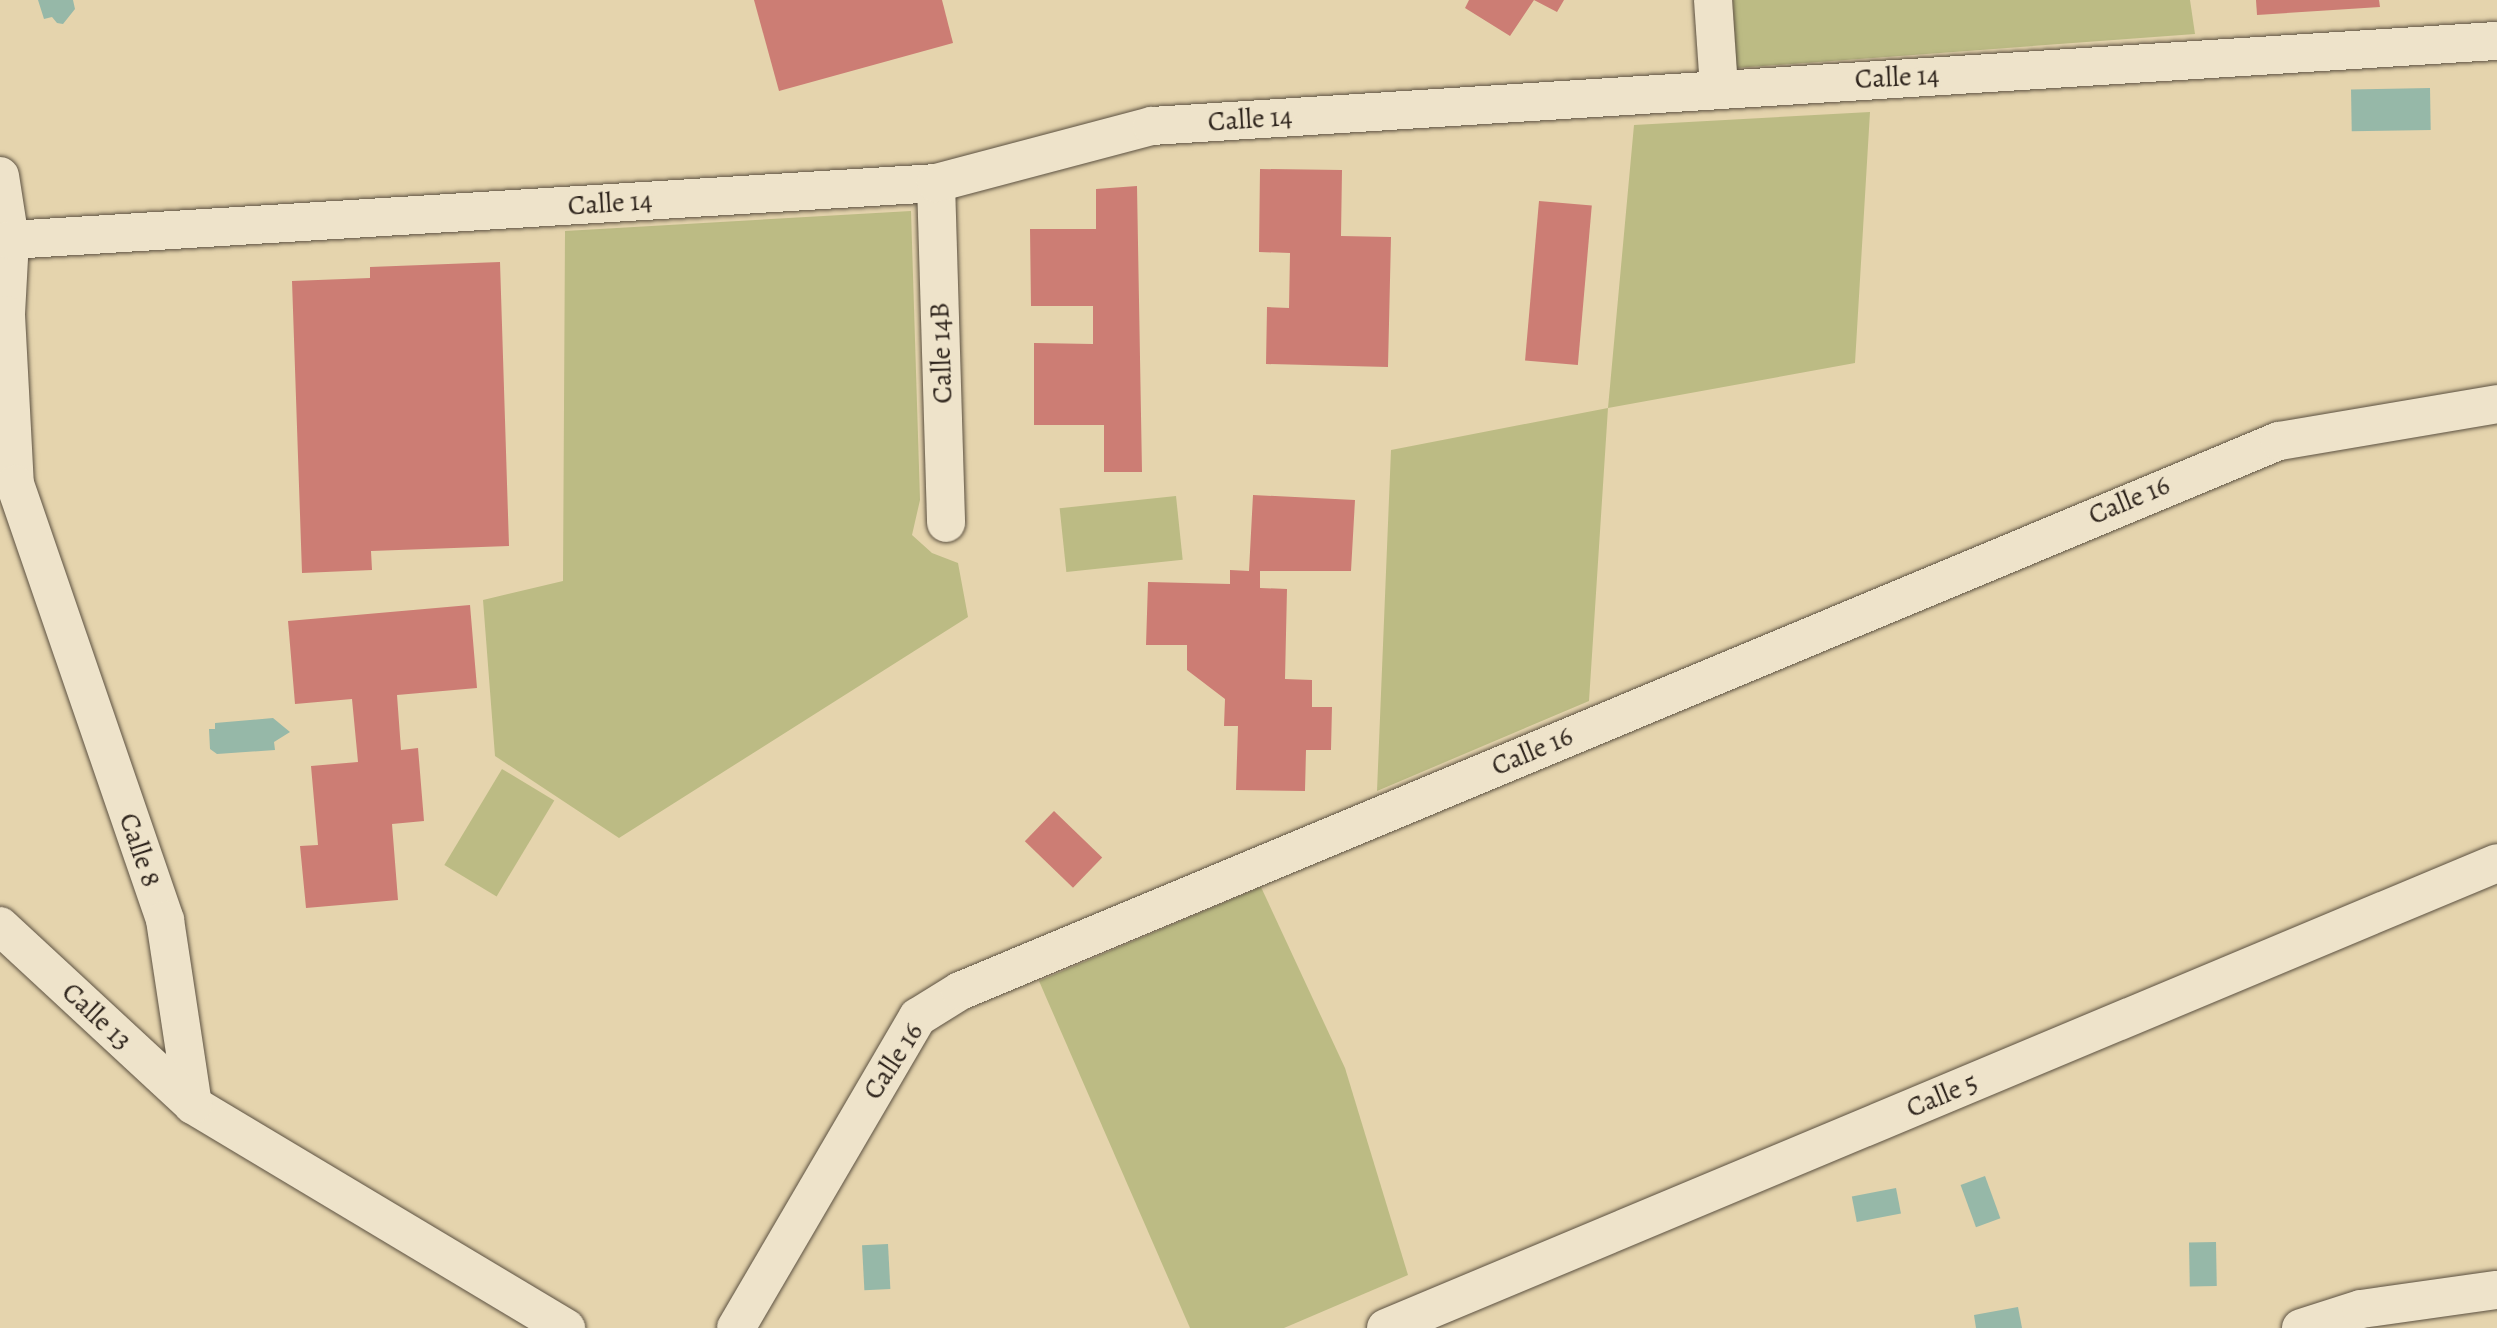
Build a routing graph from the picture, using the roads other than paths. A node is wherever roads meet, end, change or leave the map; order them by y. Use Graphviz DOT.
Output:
graph roads {
  1 [pos="1713,0"];
  2 [pos="2497,41"];
  3 [pos="1719,87"];
  4 [pos="0,176"];
  5 [pos="936,183"];
  6 [pos="10,240"];
  7 [pos="2497,404"];
  8 [pos="946,523"];
  9 [pos="2497,863"];
  10 [pos="0,926"];
  11 [pos="193,1105"];
  12 [pos="2497,1290"];
  13 [pos="566,1328"];
  14 [pos="736,1328"];
  15 [pos="1386,1328"];
  16 [pos="2301,1328"];
  1 -- 3 [label="street"];
  2 -- 3 [label="street, Calle 14"];
  3 -- 5 [label="street, Calle 14"];
  4 -- 6 [label="street, Calle 8"];
  5 -- 6 [label="street, Calle 14"];
  5 -- 8 [label="street, Calle 14B"];
  6 -- 11 [label="street, Calle 8"];
  7 -- 14 [label="street, Calle 16"];
  9 -- 15 [label="street, Calle 5"];
  10 -- 11 [label="street, Calle 13"];
  11 -- 13 [label="street"];
  12 -- 16 [label="street"];
}
